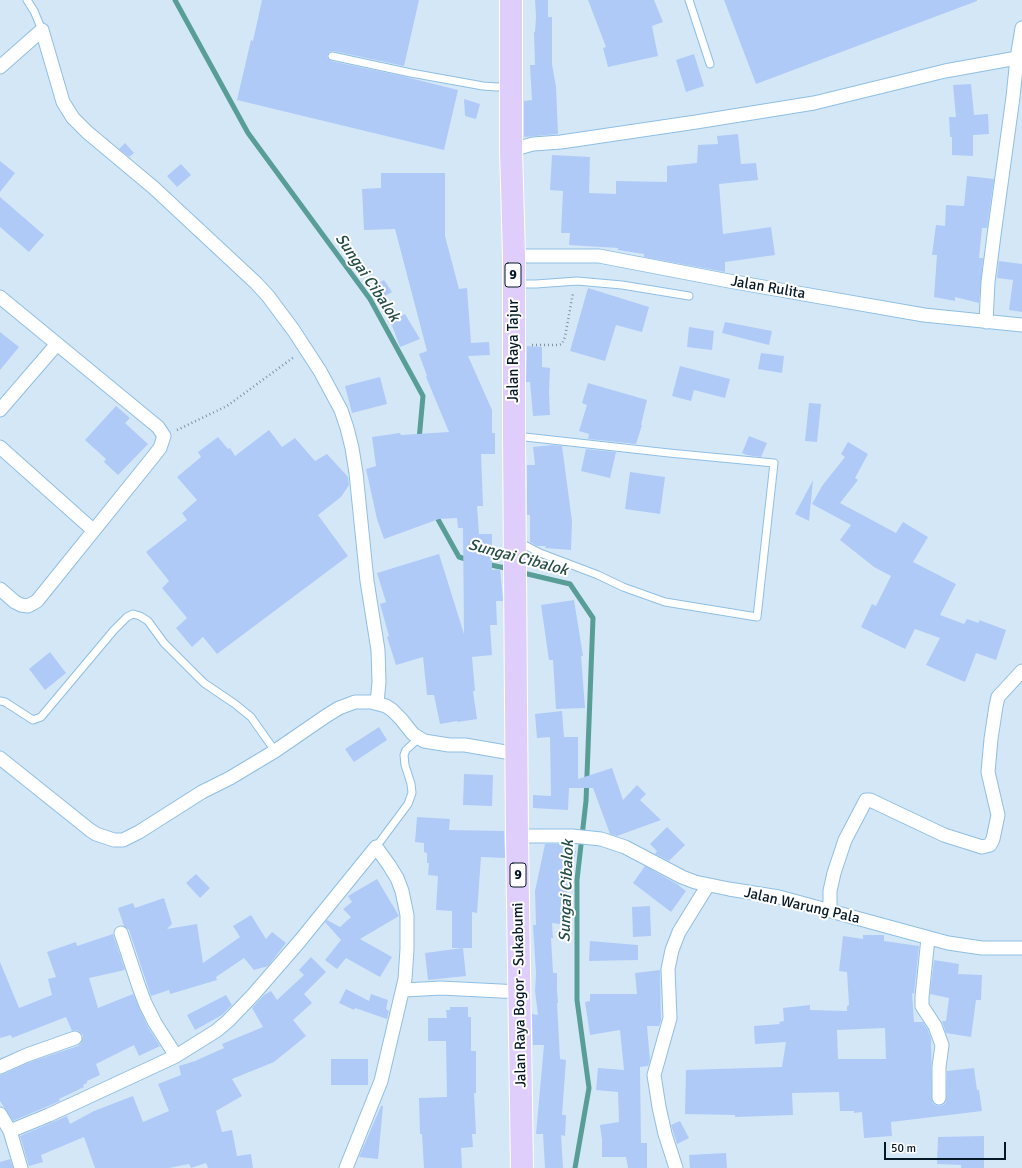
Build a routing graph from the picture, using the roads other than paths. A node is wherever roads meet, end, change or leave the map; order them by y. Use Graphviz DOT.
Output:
graph roads {
  1 [pos="27,0"];
  2 [pos="511,0"];
  3 [pos="689,0"];
  4 [pos="1022,28"];
  5 [pos="42,30"];
  6 [pos="332,56"];
  7 [pos="1019,58"];
  8 [pos="710,64"];
  9 [pos="0,67"];
  10 [pos="512,86"];
  11 [pos="511,150"];
  12 [pos="514,256"];
  13 [pos="514,284"];
  14 [pos="0,296"];
  15 [pos="689,296"];
  16 [pos="986,322"];
  17 [pos="1022,326"];
  18 [pos="57,344"];
  19 [pos="0,410"];
  20 [pos="514,436"];
  21 [pos="0,447"];
  22 [pos="93,530"];
  23 [pos="516,545"];
  24 [pos="516,583"];
  25 [pos="0,589"];
  26 [pos="1022,671"];
  27 [pos="0,701"];
  28 [pos="377,704"];
  29 [pos="418,739"];
  30 [pos="275,751"];
  31 [pos="517,754"];
  32 [pos="0,758"];
  33 [pos="517,836"];
  34 [pos="376,847"];
  35 [pos="708,885"];
  36 [pos="830,911"];
  37 [pos="121,933"];
  38 [pos="928,938"];
  39 [pos="1022,948"];
  40 [pos="404,990"];
  41 [pos="520,992"];
  42 [pos="75,1038"];
  43 [pos="176,1056"];
  44 [pos="0,1067"];
  45 [pos="938,1098"];
  46 [pos="0,1114"];
  47 [pos="10,1131"];
  48 [pos="21,1168"];
  49 [pos="346,1168"];
  50 [pos="522,1168"];
  51 [pos="676,1168"];
  1 -- 5 [label="lane"];
  2 -- 10 [label="highway, Jalan Raya Tajur / 9"];
  3 -- 8 [label="lane"];
  4 -- 7 [label="street"];
  5 -- 9 [label="street"];
  5 -- 28 [label="street"];
  6 -- 10 [label="lane"];
  7 -- 11 [label="street"];
  7 -- 16 [label="street"];
  10 -- 11 [label="highway, Jalan Raya Tajur / 9"];
  11 -- 12 [label="highway, Jalan Raya Tajur / 9"];
  12 -- 13 [label="highway, Jalan Raya Tajur / 9"];
  12 -- 16 [label="street, Jalan Rulita"];
  13 -- 15 [label="lane"];
  13 -- 20 [label="highway, Jalan Raya Tajur / 9"];
  14 -- 18 [label="street"];
  16 -- 17 [label="street, Jalan Rulita"];
  18 -- 19 [label="street"];
  18 -- 22 [label="street"];
  20 -- 23 [label="highway, Jalan Raya Tajur / 9"];
  20 -- 23 [label="lane"];
  21 -- 22 [label="street"];
  22 -- 25 [label="street"];
  23 -- 24 [label="highway, Jalan Raya Tajur / 9"];
  24 -- 31 [label="highway, Jalan Raya Bogor - Sukabumi / 9"];
  26 -- 36 [label="street"];
  27 -- 30 [label="lane"];
  28 -- 29 [label="street"];
  28 -- 30 [label="street"];
  29 -- 31 [label="street"];
  29 -- 34 [label="lane"];
  30 -- 32 [label="street"];
  31 -- 33 [label="highway, Jalan Raya Bogor - Sukabumi / 9"];
  33 -- 35 [label="street, Jalan Warung Pala"];
  33 -- 41 [label="highway, Jalan Raya Bogor - Sukabumi / 9"];
  34 -- 40 [label="street"];
  34 -- 43 [label="street"];
  35 -- 36 [label="street, Jalan Warung Pala"];
  35 -- 51 [label="street"];
  36 -- 38 [label="street, Jalan Warung Pala"];
  37 -- 43 [label="street"];
  38 -- 39 [label="street, Jalan Warung Pala"];
  38 -- 45 [label="street"];
  40 -- 41 [label="street"];
  40 -- 49 [label="street"];
  41 -- 50 [label="highway, Jalan Raya Bogor - Sukabumi / 9"];
  42 -- 44 [label="street"];
  43 -- 47 [label="street"];
  46 -- 47 [label="street"];
  47 -- 48 [label="street"];
}
